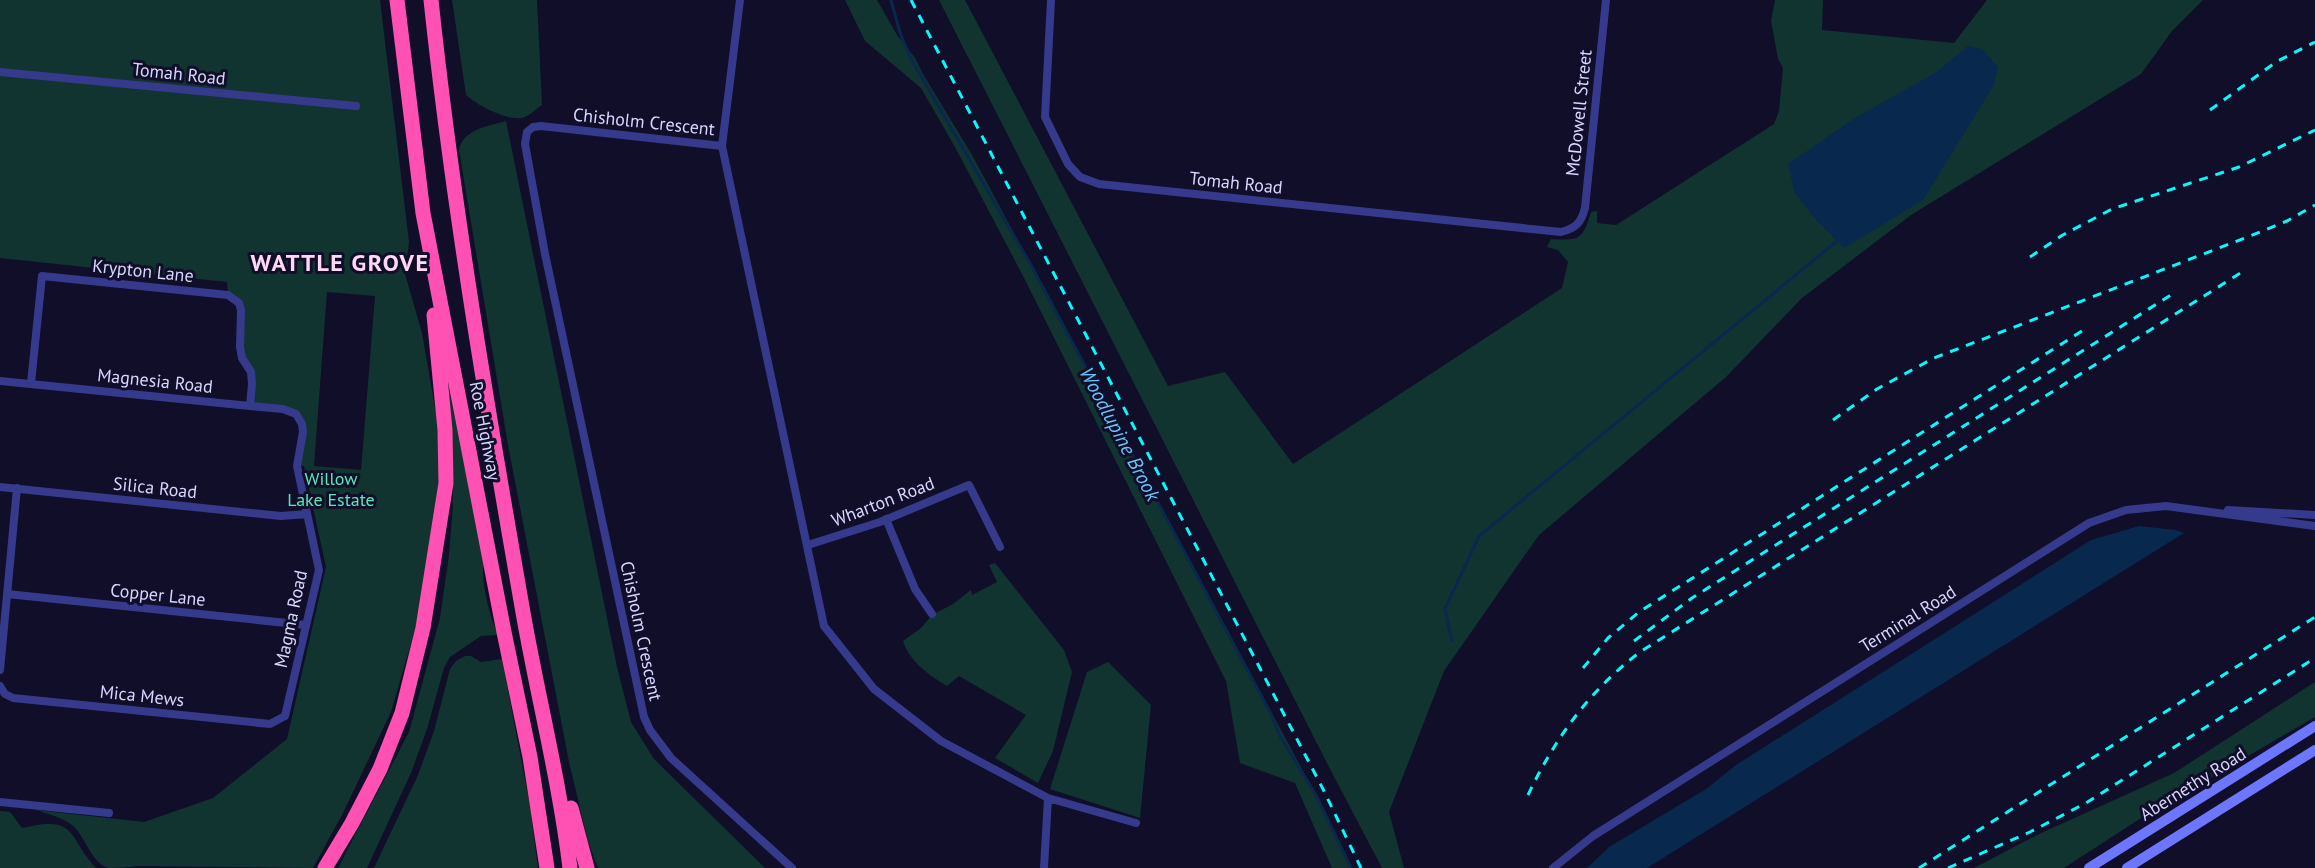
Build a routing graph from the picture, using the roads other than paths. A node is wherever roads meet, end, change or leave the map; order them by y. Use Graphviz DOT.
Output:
graph roads {
  1 [pos="397,0"];
  2 [pos="431,0"];
  3 [pos="740,0"];
  4 [pos="1051,0"];
  5 [pos="1606,0"];
  6 [pos="0,72"];
  7 [pos="356,106"];
  8 [pos="722,146"];
  9 [pos="423,213"];
  10 [pos="1576,226"];
  11 [pos="0,381"];
  12 [pos="31,383"];
  13 [pos="250,406"];
  14 [pos="302,424"];
  15 [pos="0,487"];
  16 [pos="17,488"];
  17 [pos="2185,507"];
  18 [pos="307,514"];
  19 [pos="2315,515"];
  20 [pos="886,519"];
  21 [pos="2315,526"];
  22 [pos="808,545"];
  23 [pos="1000,547"];
  24 [pos="8,594"];
  25 [pos="932,615"];
  26 [pos="306,625"];
  27 [pos="0,670"];
  28 [pos="0,686"];
  29 [pos="539,695"];
  30 [pos="285,716"];
  31 [pos="2315,726"];
  32 [pos="2315,750"];
  33 [pos="1048,798"];
  34 [pos="0,802"];
  35 [pos="109,813"];
  36 [pos="1136,823"];
  37 [pos="326,868"];
  38 [pos="547,868"];
  39 [pos="570,868"];
  40 [pos="587,868"];
  41 [pos="792,868"];
  42 [pos="1044,868"];
  43 [pos="1553,868"];
  44 [pos="2089,868"];
  45 [pos="2127,868"];
  1 -- 9 [label="highway, Roe Highway"];
  2 -- 29 [label="highway, Roe Highway"];
  3 -- 8 [label="street"];
  4 -- 10 [label="street, Tomah Road"];
  5 -- 10 [label="street, McDowell Street"];
  6 -- 7 [label="street, Tomah Road"];
  8 -- 22 [label="street, Chisholm Crescent"];
  8 -- 41 [label="street, Chisholm Crescent"];
  9 -- 37 [label="highway"];
  9 -- 38 [label="highway, Roe Highway"];
  11 -- 12 [label="street, Magnesia Road"];
  12 -- 13 [label="street, Magnesia Road"];
  12 -- 13 [label="street, Krypton Lane"];
  13 -- 14 [label="street, Magnesia Road"];
  14 -- 18 [label="street, Magma Road"];
  15 -- 16 [label="street, Silica Road"];
  16 -- 18 [label="street, Silica Road"];
  16 -- 24 [label="street"];
  17 -- 19 [label="street"];
  17 -- 21 [label="street, Terminal Road"];
  17 -- 43 [label="street, Terminal Road"];
  18 -- 26 [label="street, Magma Road"];
  20 -- 22 [label="street, Wharton Road"];
  20 -- 23 [label="street, Wharton Road"];
  20 -- 25 [label="street"];
  22 -- 33 [label="street, Chisholm Crescent"];
  24 -- 26 [label="street, Copper Lane"];
  24 -- 27 [label="street"];
  26 -- 30 [label="street, Magma Road"];
  28 -- 30 [label="street, Mica Mews"];
  29 -- 39 [label="highway, Roe Highway"];
  29 -- 40 [label="highway"];
  31 -- 44 [label="main road, Abernethy Road"];
  32 -- 45 [label="main road, Abernethy Road"];
  33 -- 36 [label="street, Chisholm Crescent"];
  33 -- 42 [label="street"];
  34 -- 35 [label="street"];
}
